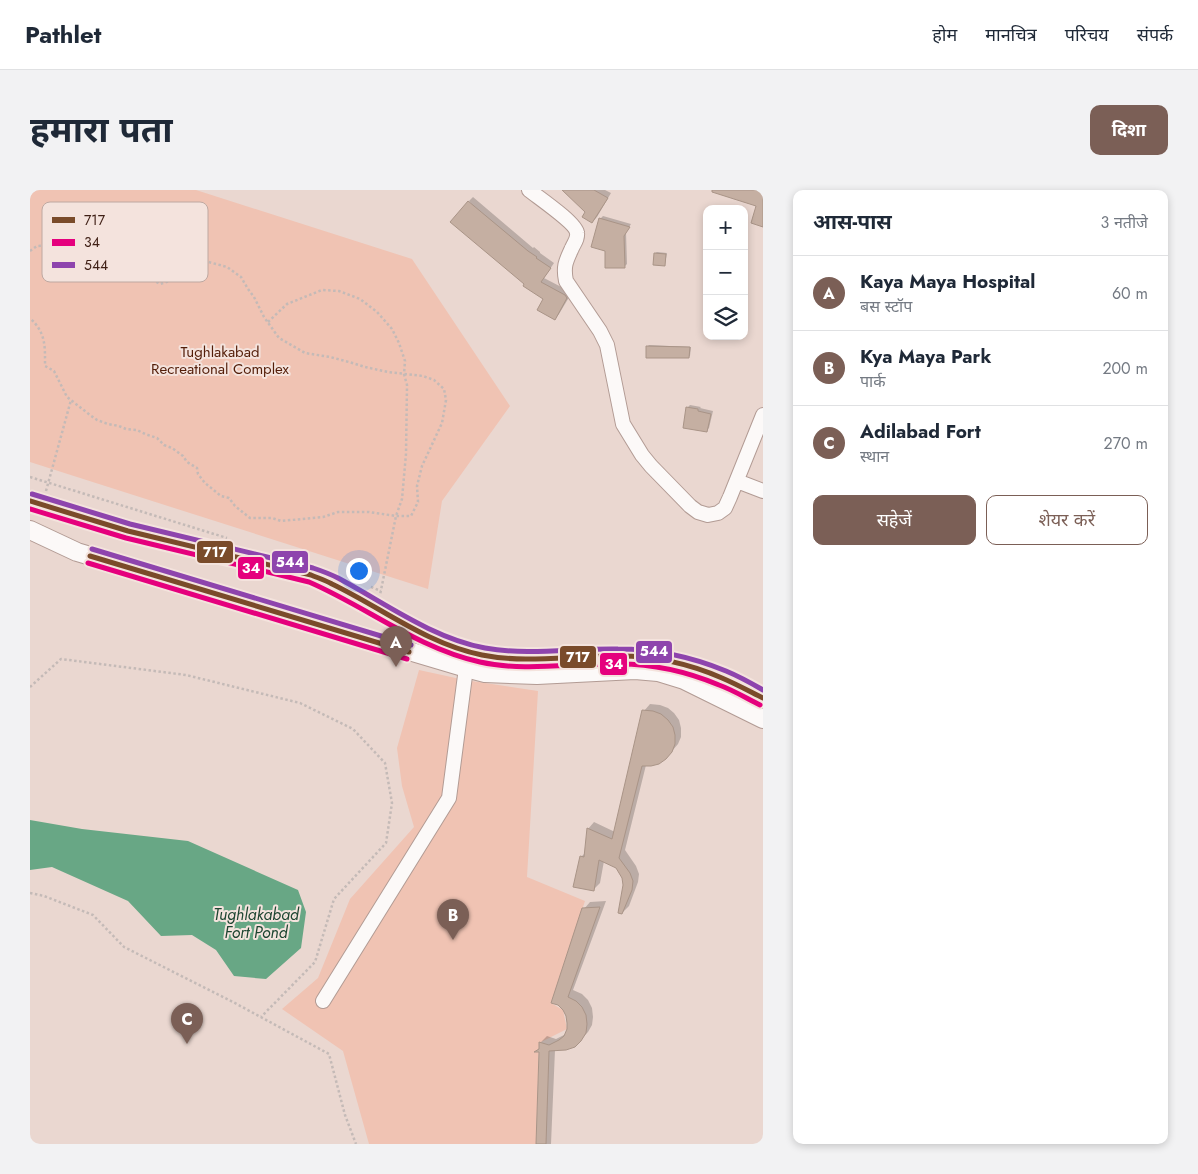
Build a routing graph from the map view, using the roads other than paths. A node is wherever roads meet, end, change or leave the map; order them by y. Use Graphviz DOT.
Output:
graph roads {
  1 [pos="529,190"];
  2 [pos="763,415"];
  3 [pos="737,481"];
  4 [pos="763,491"];
  5 [pos="36,503"];
  6 [pos="30,530"];
  7 [pos="466,668"];
  8 [pos="763,698"];
  9 [pos="763,719"];
  10 [pos="323,1001"];
  1 -- 3 [label="street"];
  2 -- 3 [label="street"];
  3 -- 4 [label="street"];
  5 -- 8 [label="main road"];
  6 -- 7 [label="main road"];
  7 -- 9 [label="main road"];
  7 -- 10 [label="street"];
}
